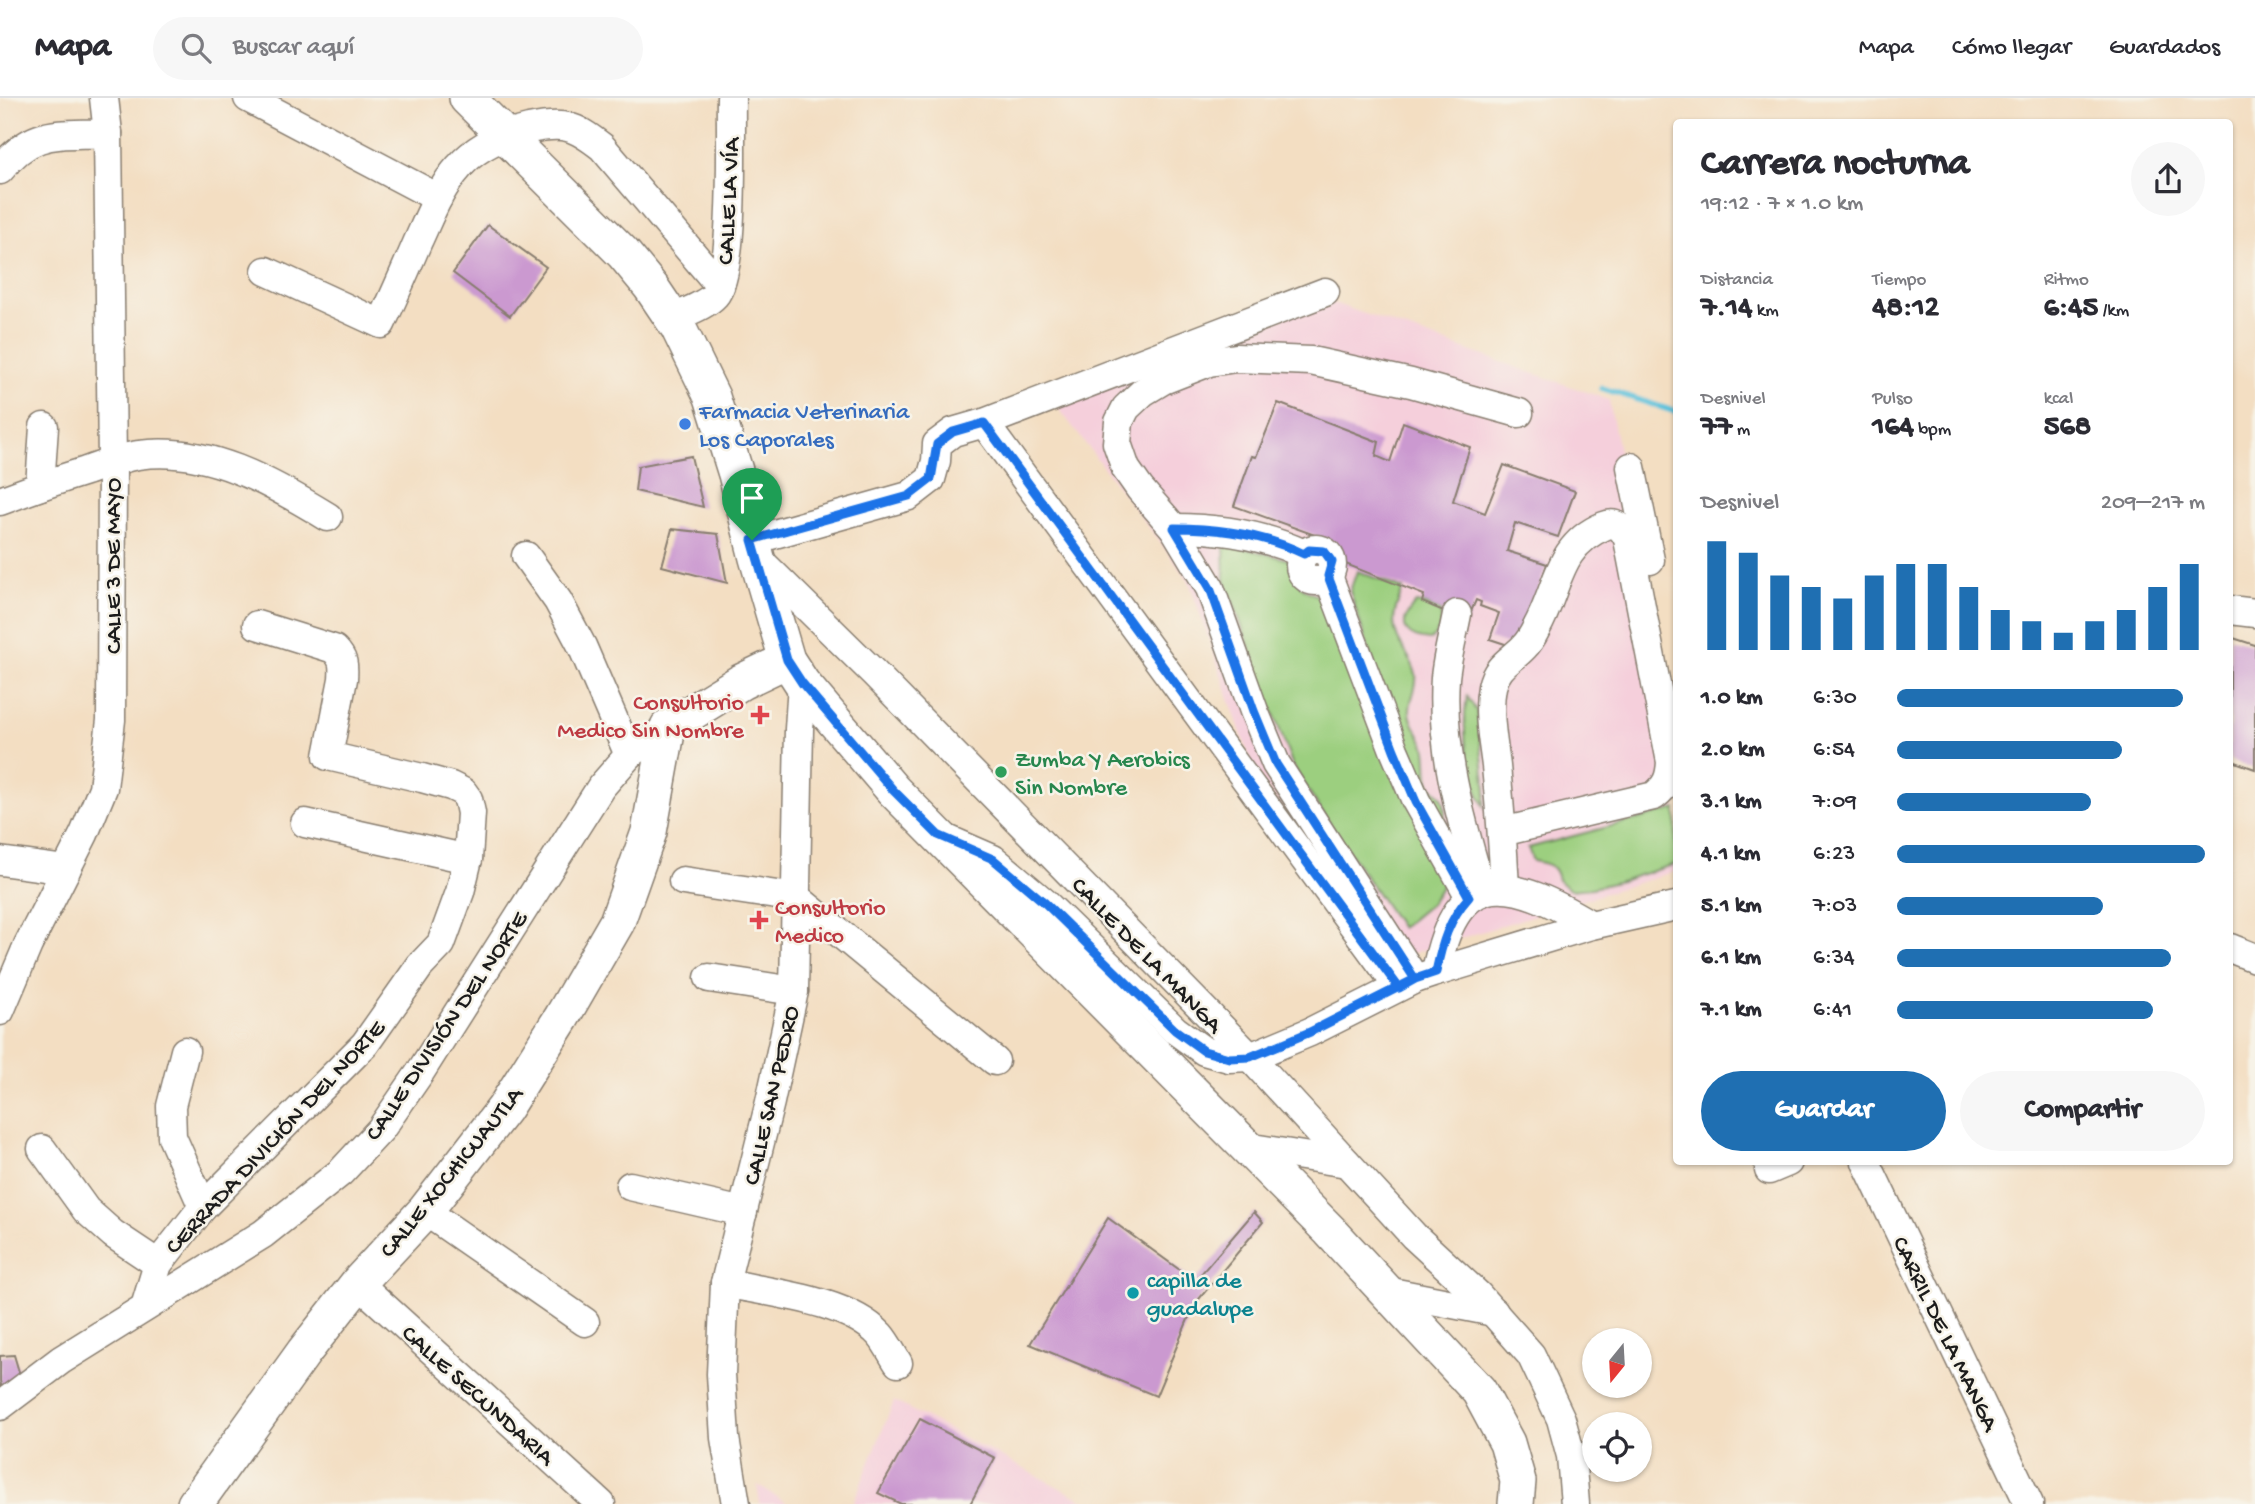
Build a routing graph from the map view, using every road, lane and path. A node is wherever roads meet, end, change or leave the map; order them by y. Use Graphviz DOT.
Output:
graph roads {
  1 [pos="104,98"];
  2 [pos="248,98"];
  3 [pos="467,98"];
  4 [pos="731,98"];
  5 [pos="108,133"];
  6 [pos="505,135"];
  7 [pos="0,170"];
  8 [pos="438,198"];
  9 [pos="266,271"];
  10 [pos="720,286"];
  11 [pos="1325,292"];
  12 [pos="672,319"];
  13 [pos="1519,413"];
  14 [pos="984,423"];
  15 [pos="44,427"];
  16 [pos="112,462"];
  17 [pos="1631,467"];
  18 [pos="40,486"];
  19 [pos="0,501"];
  20 [pos="328,517"];
  21 [pos="1174,528"];
  22 [pos="755,549"];
  23 [pos="526,556"];
  24 [pos="2233,610"];
  25 [pos="2255,613"];
  26 [pos="1457,614"];
  27 [pos="257,625"];
  28 [pos="794,672"];
  29 [pos="1673,682"];
  30 [pos="668,727"];
  31 [pos="629,755"];
  32 [pos="305,824"];
  33 [pos="1502,832"];
  34 [pos="938,835"];
  35 [pos="468,859"];
  36 [pos="0,861"];
  37 [pos="65,870"];
  38 [pos="683,881"];
  39 [pos="1485,892"];
  40 [pos="797,898"];
  41 [pos="1673,907"];
  42 [pos="1591,925"];
  43 [pos="2233,949"];
  44 [pos="2255,958"];
  45 [pos="709,978"];
  46 [pos="1417,980"];
  47 [pos="794,991"];
  48 [pos="0,1010"];
  49 [pos="185,1051"];
  50 [pos="1250,1057"];
  51 [pos="995,1061"];
  52 [pos="1246,1147"];
  53 [pos="42,1149"];
  54 [pos="1347,1163"];
  55 [pos="1867,1165"];
  56 [pos="630,1186"];
  57 [pos="203,1207"];
  58 [pos="425,1211"];
  59 [pos="743,1212"];
  60 [pos="158,1265"];
  61 [pos="358,1283"];
  62 [pos="725,1283"];
  63 [pos="1386,1291"];
  64 [pos="145,1307"];
  65 [pos="1494,1312"];
  66 [pos="585,1322"];
  67 [pos="898,1363"];
  68 [pos="0,1406"];
  69 [pos="1523,1496"];
  70 [pos="195,1504"];
  71 [pos="601,1504"];
  72 [pos="736,1504"];
  73 [pos="1575,1504"];
  74 [pos="2029,1504"];
  1 -- 5 [label="street, CALLE 3 DE MAYO"];
  2 -- 8 [label="street"];
  3 -- 6 [label="main road"];
  4 -- 10 [label="street, CALLE LA VÍA"];
  5 -- 7 [label="street"];
  5 -- 16 [label="street, CALLE 3 DE MAYO"];
  6 -- 8 [label="street"];
  6 -- 10 [label="street"];
  6 -- 12 [label="main road"];
  8 -- 9 [label="street"];
  10 -- 12 [label="street, CALLE LA VÍA"];
  11 -- 14 [label="street"];
  12 -- 22 [label="main road"];
  13 -- 21 [label="street"];
  14 -- 22 [label="street"];
  14 -- 46 [label="street"];
  15 -- 18 [label="street"];
  16 -- 18 [label="street"];
  16 -- 20 [label="street"];
  16 -- 37 [label="street, CALLE 3 DE MAYO"];
  17 -- 29 [label="street"];
  18 -- 19 [label="street"];
  21 -- 39 [label="street"];
  21 -- 46 [label="street"];
  22 -- 28 [label="main road"];
  22 -- 50 [label="street, CALLE DE LA MANGA"];
  23 -- 31 [label="street"];
  24 -- 25 [label="street"];
  26 -- 39 [label="street"];
  27 -- 35 [label="street, CERRADA DIVICIÓN DEL NORTE"];
  28 -- 30 [label="main road, CALLE DIVISIÓN DEL NORTE"];
  28 -- 34 [label="main road"];
  28 -- 40 [label="street, CALLE SAN PEDRO"];
  30 -- 31 [label="street, CALLE DIVISIÓN DEL NORTE"];
  30 -- 58 [label="main road, CALLE XOCHICUAUTLA"];
  31 -- 64 [label="street, CALLE DIVISIÓN DEL NORTE"];
  32 -- 35 [label="street"];
  33 -- 33 [label="street"];
  33 -- 39 [label="street"];
  34 -- 50 [label="street"];
  34 -- 52 [label="main road"];
  35 -- 57 [label="street, CERRADA DIVICIÓN DEL NORTE"];
  36 -- 37 [label="street"];
  37 -- 48 [label="street, CALLE 3 DE MAYO"];
  38 -- 40 [label="street"];
  39 -- 42 [label="street"];
  39 -- 46 [label="street"];
  40 -- 47 [label="street, CALLE SAN PEDRO"];
  40 -- 51 [label="street"];
  41 -- 42 [label="street"];
  42 -- 46 [label="street"];
  43 -- 44 [label="street"];
  45 -- 47 [label="street"];
  46 -- 50 [label="street"];
  47 -- 59 [label="street, CALLE SAN PEDRO"];
  49 -- 57 [label="street"];
  50 -- 54 [label="street, CALLE DE LA MANGA"];
  52 -- 54 [label="street"];
  52 -- 63 [label="main road"];
  53 -- 60 [label="street"];
  54 -- 65 [label="street, CALLE DE LA MANGA"];
  55 -- 74 [label="street, CARRIL DE LA MANGA"];
  56 -- 59 [label="street"];
  57 -- 60 [label="street, CERRADA DIVICIÓN DEL NORTE"];
  58 -- 61 [label="main road, CALLE XOCHICUAUTLA"];
  58 -- 66 [label="street"];
  59 -- 62 [label="street, CALLE SAN PEDRO"];
  60 -- 64 [label="street, CERRADA DIVICIÓN DEL NORTE"];
  61 -- 70 [label="main road, CALLE XOCHICUAUTLA"];
  61 -- 71 [label="street, CALLE SECUNDARIA"];
  62 -- 67 [label="street"];
  62 -- 72 [label="street, CALLE SAN PEDRO"];
  63 -- 65 [label="street"];
  63 -- 69 [label="main road"];
  64 -- 68 [label="street, CALLE DIVISIÓN DEL NORTE"];
  65 -- 73 [label="street, CALLE DE LA MANGA"];
}
